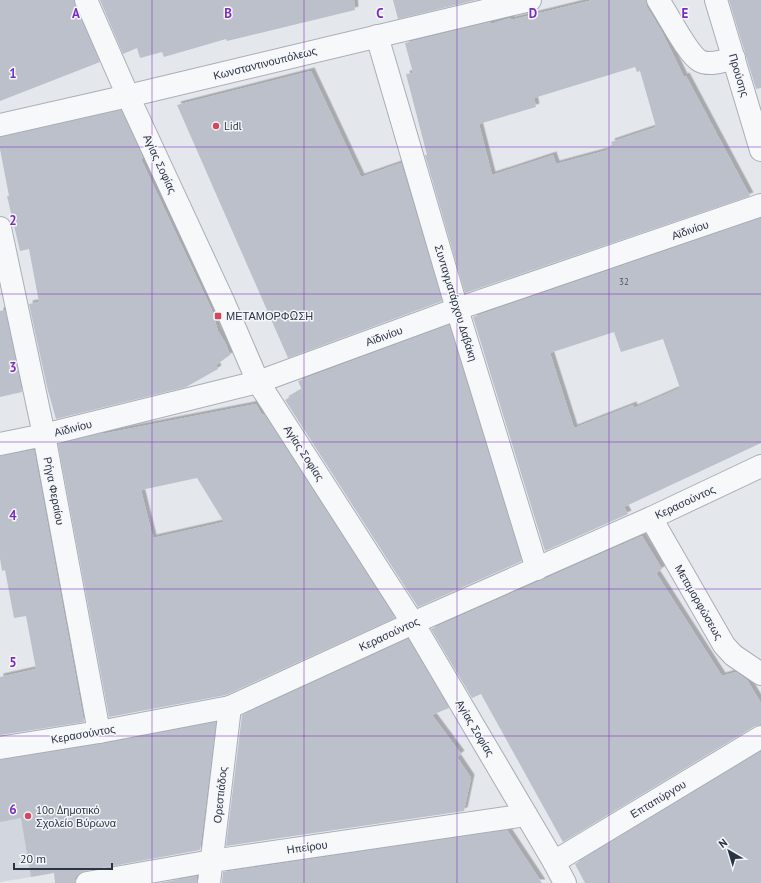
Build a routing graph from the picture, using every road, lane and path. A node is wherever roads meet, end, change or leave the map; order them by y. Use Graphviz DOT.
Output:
graph roads {
  1 [pos="86,0"];
  2 [pos="530,0"];
  3 [pos="658,0"];
  4 [pos="716,0"];
  5 [pos="377,36"];
  6 [pos="734,58"];
  7 [pos="128,96"];
  8 [pos="0,124"];
  9 [pos="761,150"];
  10 [pos="761,205"];
  11 [pos="0,228"];
  12 [pos="457,309"];
  13 [pos="258,382"];
  14 [pos="44,435"];
  15 [pos="0,444"];
  16 [pos="761,466"];
  17 [pos="651,518"];
  18 [pos="537,568"];
  19 [pos="413,623"];
  20 [pos="761,674"];
  21 [pos="230,707"];
  22 [pos="99,732"];
  23 [pos="761,737"];
  24 [pos="0,748"];
  25 [pos="526,815"];
  26 [pos="212,862"];
  27 [pos="554,862"];
  28 [pos="87,883"];
  29 [pos="209,883"];
  30 [pos="565,883"];
  1 -- 7 [label="street, Αγίας Σοφίας"];
  2 -- 5 [label="street, Κωνσταντινουπόλεως"];
  3 -- 6 [label="street"];
  4 -- 6 [label="street, Προύσης"];
  5 -- 7 [label="street, Κωνσταντινουπόλεως"];
  5 -- 12 [label="street, Συνταγματάρχου Δαβάκη"];
  6 -- 9 [label="street, Προύσης"];
  7 -- 8 [label="street, Κωνσταντινουπόλεως"];
  7 -- 13 [label="street, Αγίας Σοφίας"];
  10 -- 12 [label="street, Αϊδινίου"];
  11 -- 14 [label="street, Ρήγα Φεραίου"];
  12 -- 13 [label="street, Αϊδινίου"];
  12 -- 18 [label="street, Συνταγματάρχου Δαβάκη"];
  13 -- 14 [label="street, Αϊδινίου"];
  13 -- 19 [label="street, Αγίας Σοφίας"];
  14 -- 15 [label="street, Αϊδινίου"];
  14 -- 22 [label="street, Ρήγα Φεραίου"];
  16 -- 17 [label="street, Κερασούντος"];
  17 -- 18 [label="street, Κερασούντος"];
  17 -- 20 [label="street, Μεταμορφώσεως"];
  18 -- 19 [label="street, Κερασούντος"];
  19 -- 21 [label="street, Κερασούντος"];
  19 -- 25 [label="street, Αγίας Σοφίας"];
  21 -- 22 [label="street, Κερασούντος"];
  21 -- 26 [label="street, Ορεστιάδος"];
  22 -- 24 [label="street, Κερασούντος"];
  23 -- 27 [label="street, Επταπύργου"];
  25 -- 26 [label="street, Ηπείρου"];
  25 -- 27 [label="street, Αγίας Σοφίας"];
  26 -- 28 [label="street, Ηπείρου"];
  26 -- 29 [label="street, Ορεστιάδος"];
  27 -- 30 [label="street, Αγίας Σοφίας"];
}
